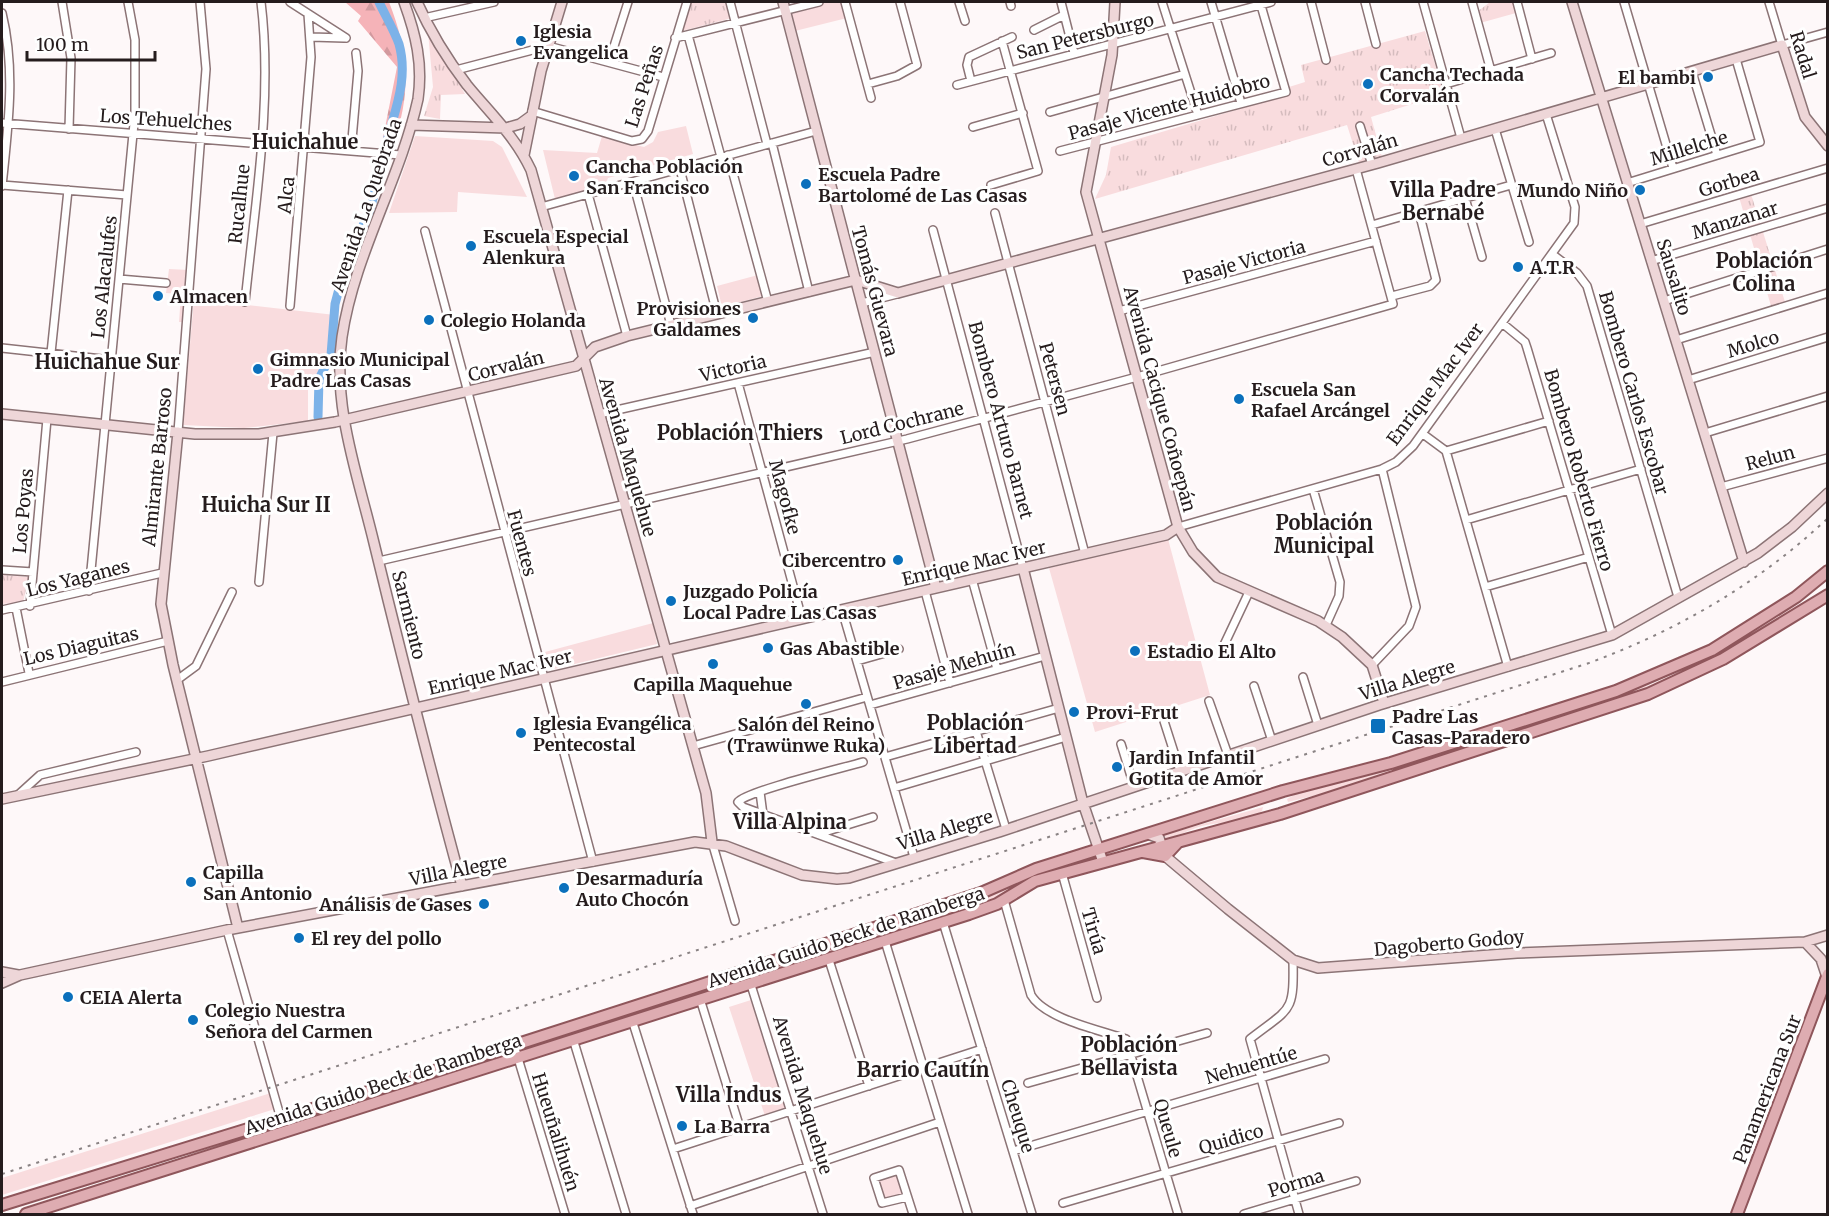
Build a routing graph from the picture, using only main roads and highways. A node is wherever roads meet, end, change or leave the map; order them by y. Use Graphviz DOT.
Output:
graph roads {
  1 [pos="404,2"];
  2 [pos="417,2"];
  3 [pos="562,2"];
  4 [pos="1115,2"];
  5 [pos="1572,2"];
  6 [pos="784,6"];
  7 [pos="1782,45"];
  8 [pos="1601,98"];
  9 [pos="531,113"];
  10 [pos="411,125"];
  11 [pos="506,128"];
  12 [pos="1827,146"];
  13 [pos="524,155"];
  14 [pos="1099,239"];
  15 [pos="856,280"];
  16 [pos="584,358"];
  17 [pos="2,414"];
  18 [pos="345,420"];
  19 [pos="178,432"];
  20 [pos="1827,493"];
  21 [pos="1178,527"];
  22 [pos="1744,562"];
  23 [pos="1023,568"];
  24 [pos="1827,571"];
  25 [pos="936,588"];
  26 [pos="1827,589"];
  27 [pos="1827,595"];
  28 [pos="1796,597"];
  29 [pos="666,650"];
  30 [pos="1384,703"];
  31 [pos="415,708"];
  32 [pos="197,758"];
  33 [pos="1274,794"];
  34 [pos="2,799"];
  35 [pos="1083,803"];
  36 [pos="1280,814"];
  37 [pos="1148,834"];
  38 [pos="712,842"];
  39 [pos="1099,850"];
  40 [pos="1164,850"];
  41 [pos="1103,862"];
  42 [pos="462,886"];
  43 [pos="938,907"];
  44 [pos="943,922"];
  45 [pos="238,928"];
  46 [pos="1827,935"];
  47 [pos="1805,942"];
  48 [pos="746,969"];
  49 [pos="2,972"];
  50 [pos="20,975"];
  51 [pos="1827,976"];
  52 [pos="2,982"];
  53 [pos="751,985"];
  54 [pos="280,1119"];
  55 [pos="298,1128"];
  56 [pos="272,1137"];
  57 [pos="2,1205"];
  58 [pos="26,1215"];
  59 [pos="1737,1215"];
  1 -- 10 [label="main road, Avenida La Quebrada"];
  2 -- 11 [label="main road"];
  3 -- 9 [label="main road"];
  4 -- 14 [label="main road, Avenida Cacique Coñoepán"];
  5 -- 8 [label="main road, Sausalito"];
  6 -- 15 [label="main road, Tomás Guevara"];
  7 -- 8 [label="main road, Corvalán"];
  7 -- 12 [label="main road, Radal"];
  8 -- 14 [label="main road, Corvalán"];
  8 -- 22 [label="main road, Sausalito"];
  9 -- 11 [label="main road"];
  9 -- 13 [label="main road"];
  10 -- 11 [label="main road"];
  10 -- 18 [label="main road, Avenida La Quebrada"];
  11 -- 13 [label="main road"];
  13 -- 16 [label="main road, Avenida Maquehue"];
  14 -- 15 [label="main road, Corvalán"];
  14 -- 21 [label="main road, Avenida Cacique Coñoepán"];
  15 -- 16 [label="main road, Corvalán"];
  15 -- 25 [label="main road, Tomás Guevara"];
  16 -- 18 [label="main road, Corvalán"];
  16 -- 29 [label="main road, Avenida Maquehue"];
  17 -- 19 [label="main road, Corvalán"];
  18 -- 19 [label="main road, Corvalán"];
  18 -- 31 [label="main road, Sarmiento"];
  19 -- 32 [label="main road, Almirante Barroso"];
  20 -- 22 [label="main road, Villa Alegre"];
  21 -- 23 [label="main road, Enrique Mac Iver"];
  21 -- 30 [label="main road, Avenida Cacique Coñoepán"];
  22 -- 30 [label="main road, Villa Alegre"];
  23 -- 25 [label="main road, Enrique Mac Iver"];
  23 -- 35 [label="main road, Bombero Arturo Barnet"];
  24 -- 28 [label="main road, Avenida Guido Beck de Ramberga"];
  25 -- 29 [label="main road, Enrique Mac Iver"];
  26 -- 28 [label="main road, Avenida Guido Beck de Ramberga"];
  27 -- 36 [label="main road"];
  28 -- 33 [label="main road, Avenida Guido Beck de Ramberga"];
  29 -- 31 [label="main road, Enrique Mac Iver"];
  29 -- 38 [label="main road, Avenida Maquehue"];
  30 -- 35 [label="main road, Villa Alegre"];
  31 -- 32 [label="main road, Enrique Mac Iver"];
  31 -- 42 [label="main road, Sarmiento"];
  32 -- 34 [label="main road, Enrique Mac Iver"];
  32 -- 45 [label="main road, Almirante Barroso"];
  33 -- 36 [label="main road"];
  33 -- 37 [label="main road, Avenida Guido Beck de Ramberga"];
  35 -- 38 [label="main road, Villa Alegre"];
  35 -- 39 [label="main road, Bombero Arturo Barnet"];
  36 -- 40 [label="main road"];
  37 -- 39 [label="main road, Avenida Guido Beck de Ramberga"];
  37 -- 40 [label="main road, Dagoberto Godoy"];
  38 -- 42 [label="main road, Villa Alegre"];
  39 -- 41 [label="main road, Bombero Arturo Barnet"];
  39 -- 43 [label="main road, Avenida Guido Beck de Ramberga"];
  40 -- 41 [label="main road, Avenida Guido Beck de Ramberga"];
  40 -- 47 [label="main road, Dagoberto Godoy"];
  41 -- 44 [label="main road, Avenida Guido Beck de Ramberga"];
  42 -- 45 [label="main road, Villa Alegre"];
  43 -- 44 [label="main road"];
  43 -- 48 [label="main road, Avenida Guido Beck de Ramberga"];
  44 -- 53 [label="main road, Avenida Guido Beck de Ramberga"];
  45 -- 50 [label="main road, Villa Alegre"];
  46 -- 47 [label="main road, Dagoberto Godoy"];
  47 -- 51 [label="main road"];
  48 -- 53 [label="main road"];
  48 -- 54 [label="main road, Avenida Guido Beck de Ramberga"];
  49 -- 50 [label="main road, Villa Alegre"];
  50 -- 52 [label="main road, Villa Alegre"];
  51 -- 59 [label="main road, Panamericana Sur"];
  53 -- 55 [label="main road, Avenida Guido Beck de Ramberga"];
  54 -- 55 [label="main road"];
  54 -- 56 [label="main road"];
  54 -- 57 [label="main road, Avenida Guido Beck de Ramberga"];
  55 -- 56 [label="main road, Avenida Guido Beck de Ramberga"];
  56 -- 58 [label="main road, Avenida Guido Beck de Ramberga"];
}
